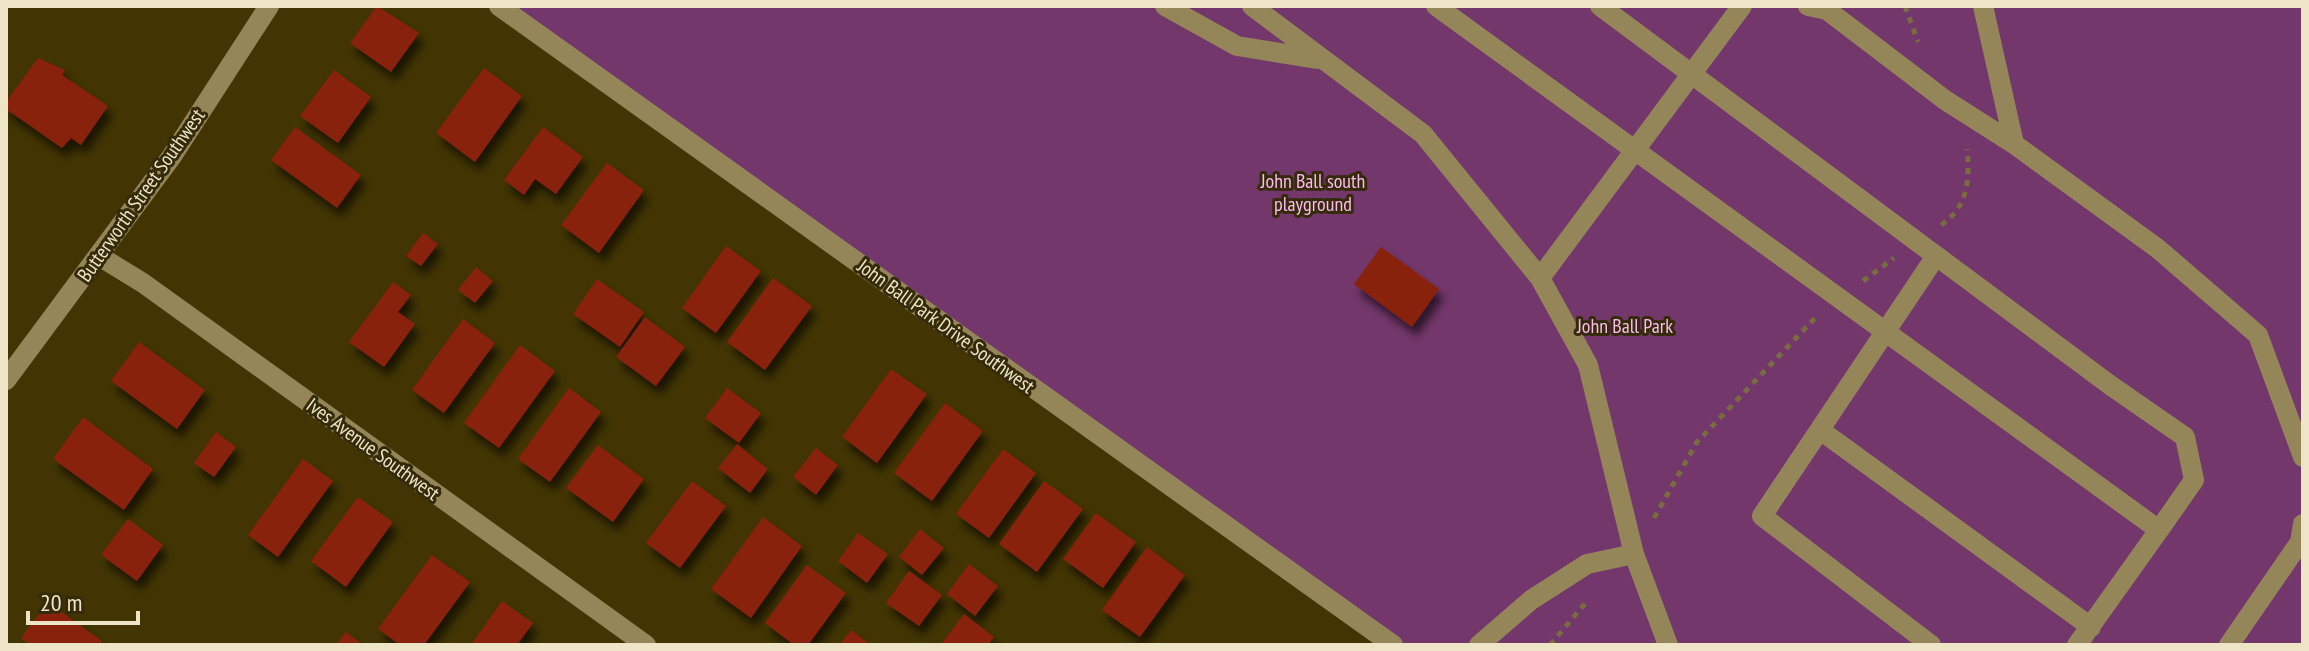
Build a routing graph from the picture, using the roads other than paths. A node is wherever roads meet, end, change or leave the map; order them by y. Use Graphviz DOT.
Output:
graph roads {
  1 [pos="269,6"];
  2 [pos="499,6"];
  3 [pos="1165,6"];
  4 [pos="1252,6"];
  5 [pos="1436,6"];
  6 [pos="1600,6"];
  7 [pos="1742,6"];
  8 [pos="1808,6"];
  9 [pos="1983,6"];
  10 [pos="1319,59"];
  11 [pos="1692,72"];
  12 [pos="2014,144"];
  13 [pos="1635,148"];
  14 [pos="99,256"];
  15 [pos="1936,256"];
  16 [pos="1540,278"];
  17 [pos="1886,332"];
  18 [pos="6,380"];
  19 [pos="1820,430"];
  20 [pos="2303,457"];
  21 [pos="2303,524"];
  22 [pos="2159,530"];
  23 [pos="1634,554"];
  24 [pos="2091,627"];
  25 [pos="646,645"];
  26 [pos="1393,645"];
  27 [pos="1479,645"];
  28 [pos="1668,645"];
  29 [pos="1931,645"];
  30 [pos="2077,645"];
  31 [pos="2229,645"];
  1 -- 14 [label="street, Butterworth Street Southwest"];
  2 -- 26 [label="street, John Ball Park Drive Southwest"];
  3 -- 10 [label="street"];
  4 -- 10 [label="street"];
  5 -- 13 [label="street"];
  6 -- 11 [label="street"];
  7 -- 11 [label="street"];
  8 -- 12 [label="street"];
  9 -- 12 [label="street"];
  10 -- 16 [label="street"];
  11 -- 13 [label="street"];
  11 -- 15 [label="street"];
  12 -- 20 [label="street"];
  13 -- 16 [label="street"];
  13 -- 17 [label="street"];
  14 -- 18 [label="street, Butterworth Street Southwest"];
  14 -- 25 [label="street, Ives Avenue Southwest"];
  15 -- 17 [label="street"];
  15 -- 22 [label="street"];
  16 -- 23 [label="street"];
  17 -- 19 [label="street"];
  17 -- 22 [label="street"];
  19 -- 24 [label="street"];
  19 -- 29 [label="street"];
  21 -- 31 [label="street"];
  22 -- 24 [label="street"];
  23 -- 27 [label="street"];
  23 -- 28 [label="street"];
  24 -- 30 [label="street"];
}
